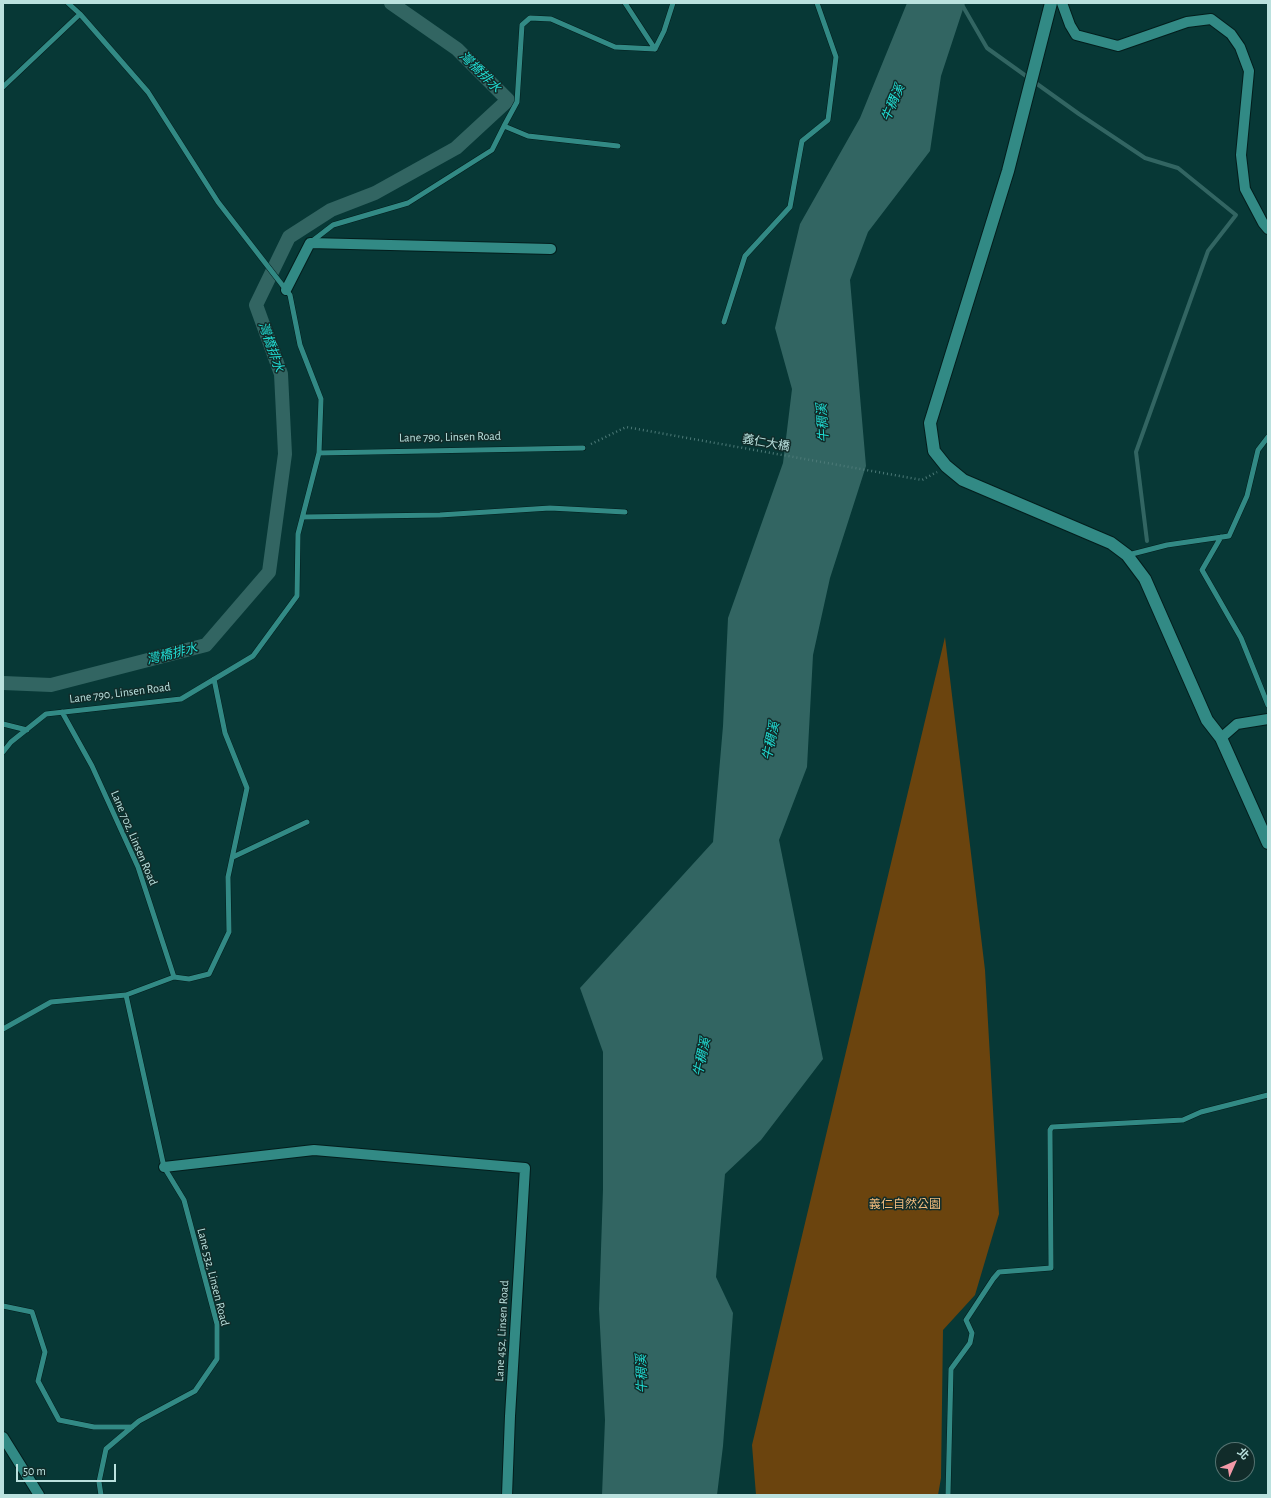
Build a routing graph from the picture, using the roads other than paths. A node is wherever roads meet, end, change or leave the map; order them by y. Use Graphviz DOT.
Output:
graph roads {
  1 [pos="68,3"];
  2 [pos="626,3"];
  3 [pos="673,3"];
  4 [pos="816,3"];
  5 [pos="1051,3"];
  6 [pos="1062,3"];
  7 [pos="80,14"];
  8 [pos="655,49"];
  9 [pos="3,87"];
  10 [pos="504,126"];
  11 [pos="618,146"];
  12 [pos="1268,229"];
  13 [pos="310,243"];
  14 [pos="551,249"];
  15 [pos="286,290"];
  16 [pos="724,322"];
  17 [pos="1268,436"];
  18 [pos="583,448"];
  19 [pos="319,453"];
  20 [pos="625,512"];
  21 [pos="303,517"];
  22 [pos="1221,537"];
  23 [pos="1127,555"];
  24 [pos="214,679"];
  25 [pos="1268,705"];
  26 [pos="62,712"];
  27 [pos="1268,719"];
  28 [pos="3,724"];
  29 [pos="27,730"];
  30 [pos="1221,738"];
  31 [pos="3,752"];
  32 [pos="306,822"];
  33 [pos="1268,843"];
  34 [pos="233,857"];
  35 [pos="174,977"];
  36 [pos="126,995"];
  37 [pos="3,1029"];
  38 [pos="1268,1095"];
  39 [pos="164,1167"];
  40 [pos="3,1306"];
  41 [pos="132,1426"];
  42 [pos="3,1437"];
  43 [pos="39,1495"];
  44 [pos="100,1495"];
  45 [pos="507,1495"];
  46 [pos="948,1495"];
  1 -- 7 [label="lane, Lane 790, Linsen Road"];
  2 -- 8 [label="lane"];
  3 -- 8 [label="lane"];
  4 -- 16 [label="lane"];
  5 -- 23 [label="street"];
  6 -- 12 [label="street"];
  7 -- 9 [label="lane"];
  7 -- 15 [label="lane, Lane 790, Linsen Road"];
  8 -- 10 [label="lane"];
  10 -- 11 [label="lane"];
  10 -- 13 [label="lane"];
  13 -- 14 [label="street"];
  13 -- 15 [label="street"];
  15 -- 19 [label="lane, Lane 790, Linsen Road"];
  17 -- 22 [label="lane"];
  18 -- 19 [label="lane, Lane 790, Linsen Road"];
  19 -- 21 [label="lane, Lane 790, Linsen Road"];
  20 -- 21 [label="lane"];
  21 -- 24 [label="lane, Lane 790, Linsen Road"];
  22 -- 23 [label="lane"];
  22 -- 25 [label="lane"];
  23 -- 30 [label="street"];
  24 -- 26 [label="lane, Lane 790, Linsen Road"];
  24 -- 34 [label="lane"];
  26 -- 29 [label="lane, Lane 790, Linsen Road"];
  26 -- 35 [label="lane, Lane 702, Linsen Road"];
  27 -- 30 [label="street"];
  28 -- 29 [label="lane"];
  29 -- 31 [label="lane, Lane 790, Linsen Road"];
  30 -- 33 [label="street"];
  32 -- 34 [label="lane"];
  34 -- 35 [label="lane"];
  35 -- 36 [label="lane"];
  36 -- 37 [label="lane"];
  36 -- 39 [label="lane"];
  38 -- 46 [label="lane"];
  39 -- 41 [label="lane, Lane 532, Linsen Road"];
  39 -- 45 [label="street, Lane 452, Linsen Road"];
  40 -- 41 [label="lane"];
  41 -- 44 [label="lane, Lane 532, Linsen Road"];
  42 -- 43 [label="street"];
}
